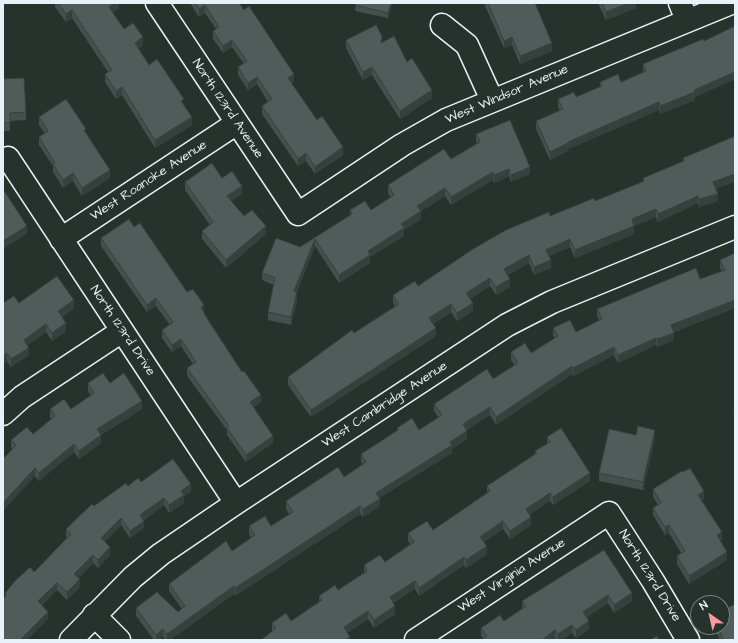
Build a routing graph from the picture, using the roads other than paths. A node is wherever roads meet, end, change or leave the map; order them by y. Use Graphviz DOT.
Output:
graph roads {
  1 [pos="157,3"];
  2 [pos="731,3"];
  3 [pos="684,12"];
  4 [pos="442,25"];
  5 [pos="492,100"];
  6 [pos="237,124"];
  7 [pos="5,160"];
  8 [pos="298,214"];
  9 [pos="735,227"];
  10 [pos="61,240"];
  11 [pos="122,332"];
  12 [pos="3,414"];
  13 [pos="236,503"];
  14 [pos="609,513"];
  15 [pos="94,615"];
  16 [pos="71,640"];
  17 [pos="120,640"];
  18 [pos="416,640"];
  19 [pos="688,640"];
  1 -- 6 [label="street, North 123rd Avenue"];
  2 -- 3 [label="street, West Windsor Avenue"];
  3 -- 5 [label="street, West Windsor Avenue"];
  4 -- 5 [label="street"];
  5 -- 8 [label="street, West Windsor Avenue"];
  6 -- 8 [label="street, North 123rd Avenue"];
  6 -- 10 [label="street, West Roanoke Avenue"];
  7 -- 10 [label="street, North 123rd Drive"];
  9 -- 13 [label="street, West Cambridge Avenue"];
  10 -- 11 [label="street, North 123rd Drive"];
  11 -- 12 [label="street"];
  11 -- 13 [label="street, North 123rd Drive"];
  13 -- 15 [label="street, West Cambridge Avenue"];
  14 -- 18 [label="street, West Virginia Avenue"];
  14 -- 19 [label="street, North 123rd Drive"];
  15 -- 16 [label="street, West Cambridge Avenue"];
  15 -- 17 [label="street"];
}
